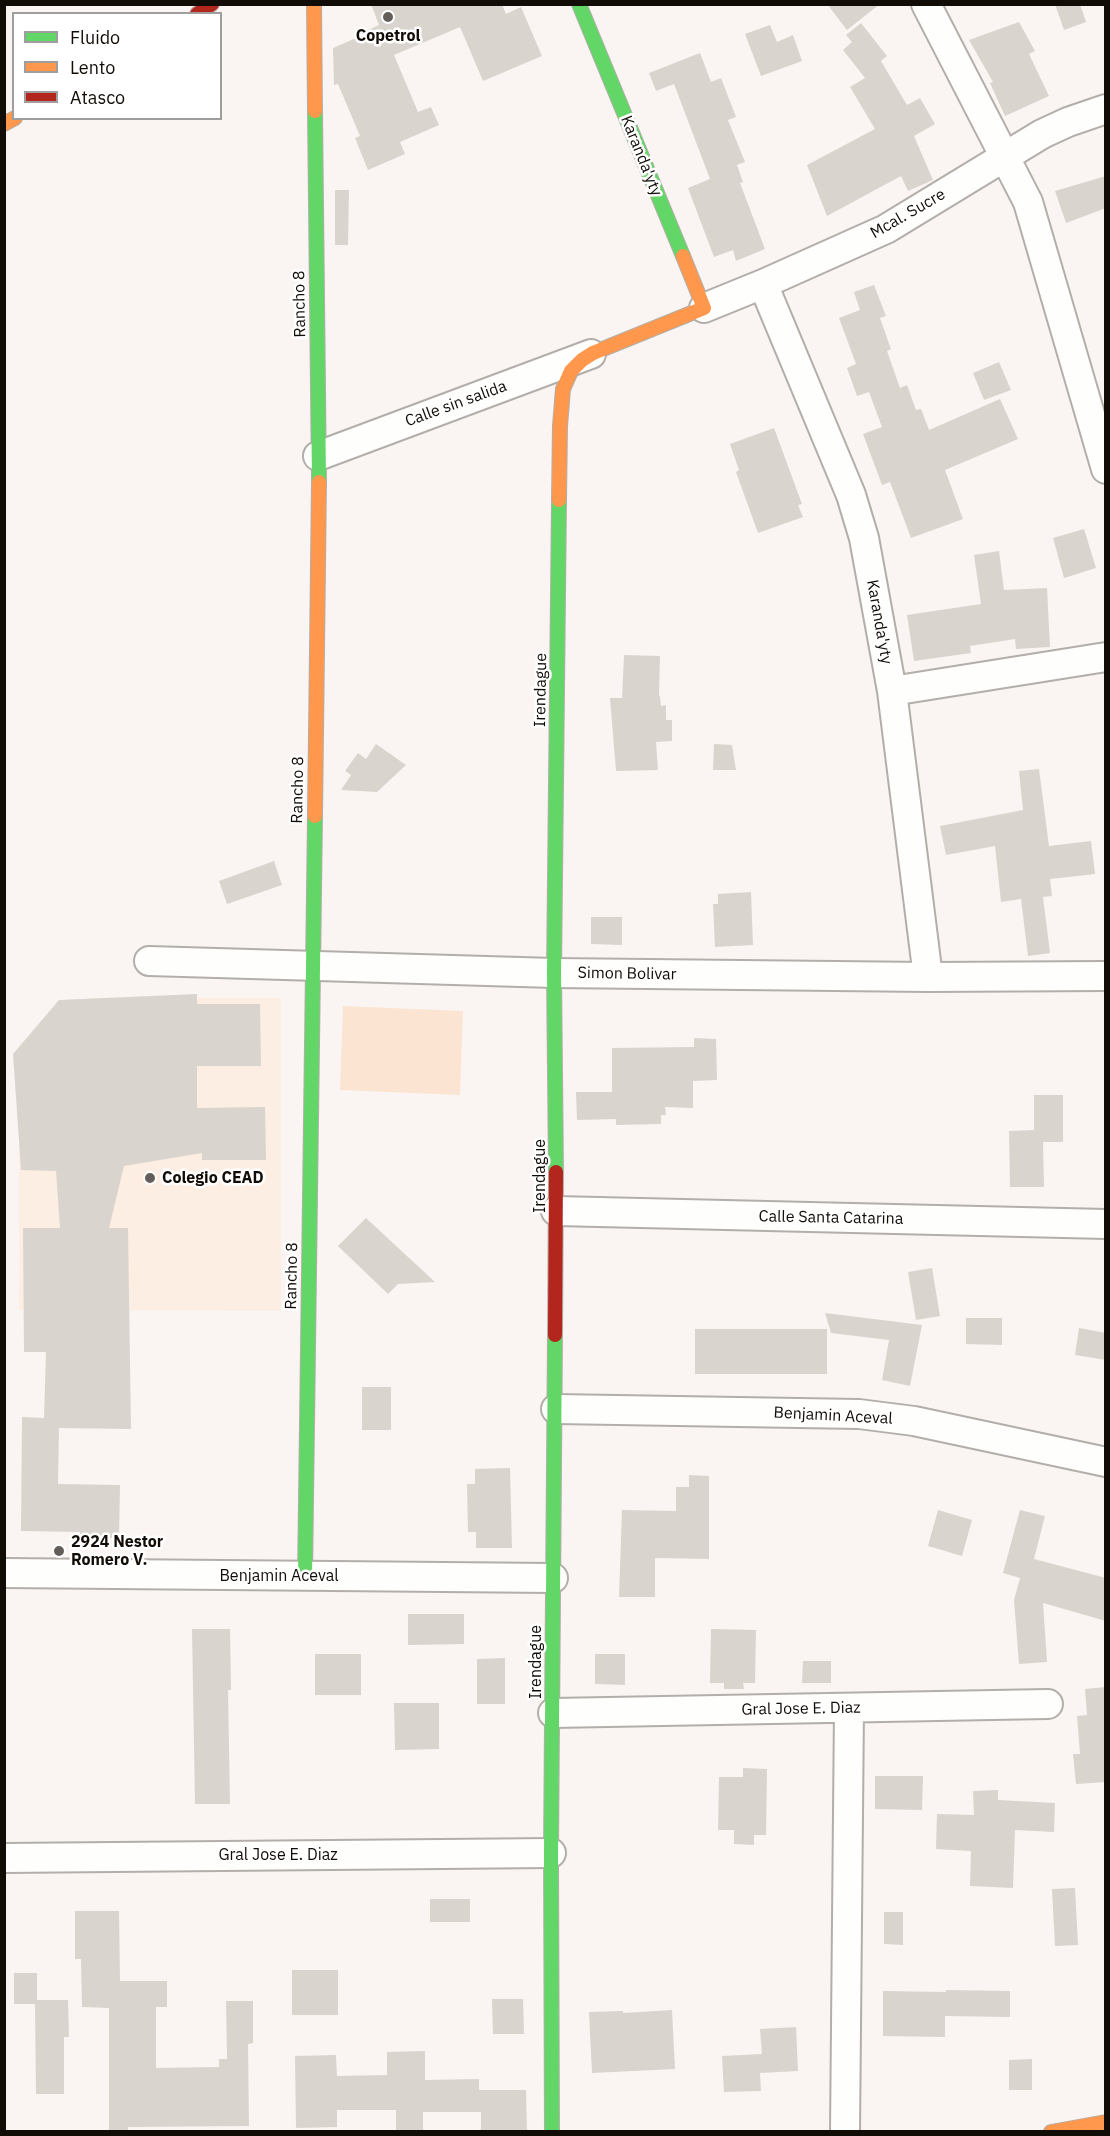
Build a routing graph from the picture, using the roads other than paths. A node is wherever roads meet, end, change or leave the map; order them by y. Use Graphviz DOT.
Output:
graph roads {
  1 [pos="314,4"];
  2 [pos="579,4"];
  3 [pos="926,4"];
  4 [pos="1106,109"];
  5 [pos="1004,156"];
  6 [pos="762,284"];
  7 [pos="704,308"];
  8 [pos="593,353"];
  9 [pos="318,456"];
  10 [pos="1106,468"];
  11 [pos="1106,657"];
  12 [pos="892,691"];
  13 [pos="149,961"];
  14 [pos="313,965"];
  15 [pos="554,973"];
  16 [pos="1106,976"];
  17 [pos="928,977"];
  18 [pos="556,1211"];
  19 [pos="1106,1224"];
  20 [pos="556,1409"];
  21 [pos="1106,1462"];
  22 [pos="4,1573"];
  23 [pos="305,1576"];
  24 [pos="553,1578"];
  25 [pos="1048,1704"];
  26 [pos="849,1708"];
  27 [pos="553,1713"];
  28 [pos="551,1853"];
  29 [pos="4,1858"];
  30 [pos="1106,2122"];
  31 [pos="552,2132"];
  32 [pos="845,2132"];
  33 [pos="1051,2132"];
  1 -- 9 [label="street, Rancho 8"];
  2 -- 7 [label="street, Karanda'yty"];
  3 -- 5 [label="street"];
  4 -- 5 [label="street, Mcal. Sucre"];
  5 -- 6 [label="street, Mcal. Sucre"];
  5 -- 10 [label="street"];
  6 -- 7 [label="street, Mcal. Sucre"];
  6 -- 12 [label="street, Karanda'yty"];
  7 -- 8 [label="street, Irendague"];
  8 -- 9 [label="street, Calle sin salida"];
  8 -- 15 [label="street, Irendague"];
  9 -- 14 [label="street, Rancho 8"];
  11 -- 12 [label="street"];
  12 -- 17 [label="street, Karanda'yty"];
  13 -- 14 [label="street, Simon Bolivar"];
  14 -- 15 [label="street, Simon Bolivar"];
  14 -- 23 [label="street, Rancho 8"];
  15 -- 17 [label="street, Simon Bolivar"];
  15 -- 18 [label="street, Irendague"];
  16 -- 17 [label="street, Simon Bolivar"];
  18 -- 19 [label="street, Calle Santa Catarina"];
  18 -- 20 [label="street, Irendague"];
  20 -- 21 [label="street, Benjamin Aceval"];
  20 -- 24 [label="street, Irendague"];
  22 -- 23 [label="street, Benjamin Aceval"];
  23 -- 24 [label="street, Benjamin Aceval"];
  24 -- 27 [label="street, Irendague"];
  25 -- 26 [label="street, Gral Jose E. Diaz"];
  26 -- 27 [label="street, Gral Jose E. Diaz"];
  26 -- 32 [label="street"];
  27 -- 28 [label="street, Irendague"];
  28 -- 29 [label="street, Gral Jose E. Diaz"];
  28 -- 31 [label="street, Irendague"];
  30 -- 33 [label="street"];
}
